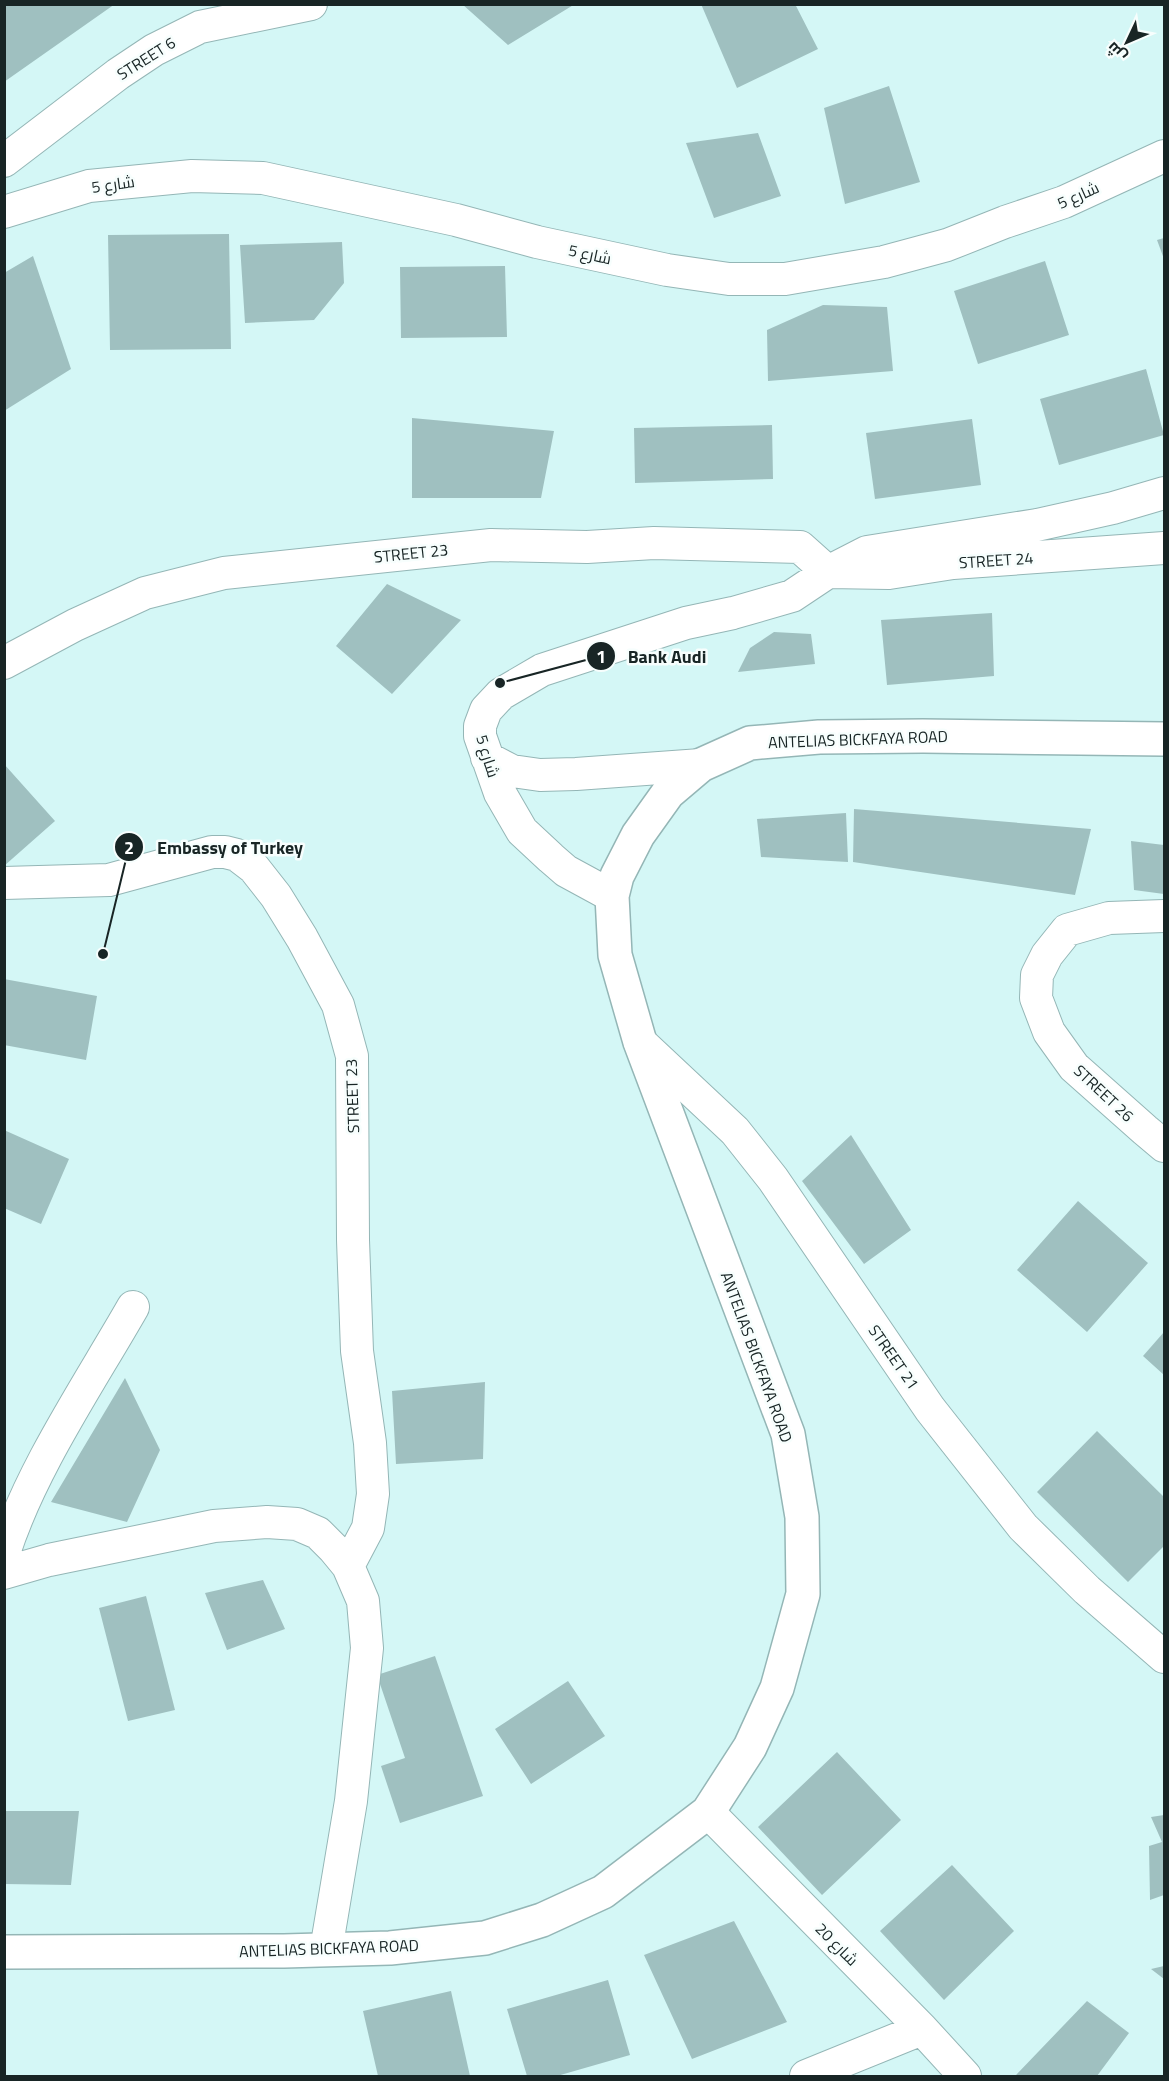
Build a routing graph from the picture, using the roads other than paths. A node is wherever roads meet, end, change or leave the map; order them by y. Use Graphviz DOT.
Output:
graph roads {
  1 [pos="311,4"];
  2 [pos="1164,156"];
  3 [pos="4,161"];
  4 [pos="4,212"];
  5 [pos="1164,493"];
  6 [pos="1164,548"];
  7 [pos="828,572"];
  8 [pos="4,663"];
  9 [pos="1164,740"];
  10 [pos="487,758"];
  11 [pos="701,765"];
  12 [pos="4,883"];
  13 [pos="612,896"];
  14 [pos="1164,916"];
  15 [pos="640,1042"];
  16 [pos="1164,1146"];
  17 [pos="133,1307"];
  18 [pos="4,1553"];
  19 [pos="348,1566"];
  20 [pos="4,1573"];
  21 [pos="1164,1657"];
  22 [pos="708,1812"];
  23 [pos="327,1950"];
  24 [pos="4,1952"];
  25 [pos="922,2029"];
  26 [pos="806,2076"];
  27 [pos="965,2076"];
  1 -- 3 [label="street, STREET 6"];
  2 -- 4 [label="street, شارع 5"];
  5 -- 7 [label="street, شارع 5"];
  6 -- 7 [label="street, STREET 24"];
  7 -- 8 [label="street, STREET 23"];
  7 -- 10 [label="street, شارع 5"];
  9 -- 11 [label="highway, ANTELIAS BICKFAYA ROAD"];
  10 -- 11 [label="street"];
  10 -- 13 [label="street, شارع 5"];
  11 -- 13 [label="highway, ANTELIAS BICKFAYA ROAD"];
  12 -- 19 [label="street, STREET 23"];
  13 -- 15 [label="highway, ANTELIAS BICKFAYA ROAD"];
  14 -- 16 [label="street, STREET 26"];
  15 -- 21 [label="street, STREET 21"];
  15 -- 22 [label="highway, ANTELIAS BICKFAYA ROAD"];
  17 -- 18 [label="street"];
  19 -- 20 [label="street"];
  19 -- 23 [label="street"];
  22 -- 23 [label="highway, ANTELIAS BICKFAYA ROAD"];
  22 -- 25 [label="street, شارع 20"];
  23 -- 24 [label="highway, ANTELIAS BICKFAYA ROAD"];
  25 -- 26 [label="street"];
  25 -- 27 [label="street, شارع 20"];
}
